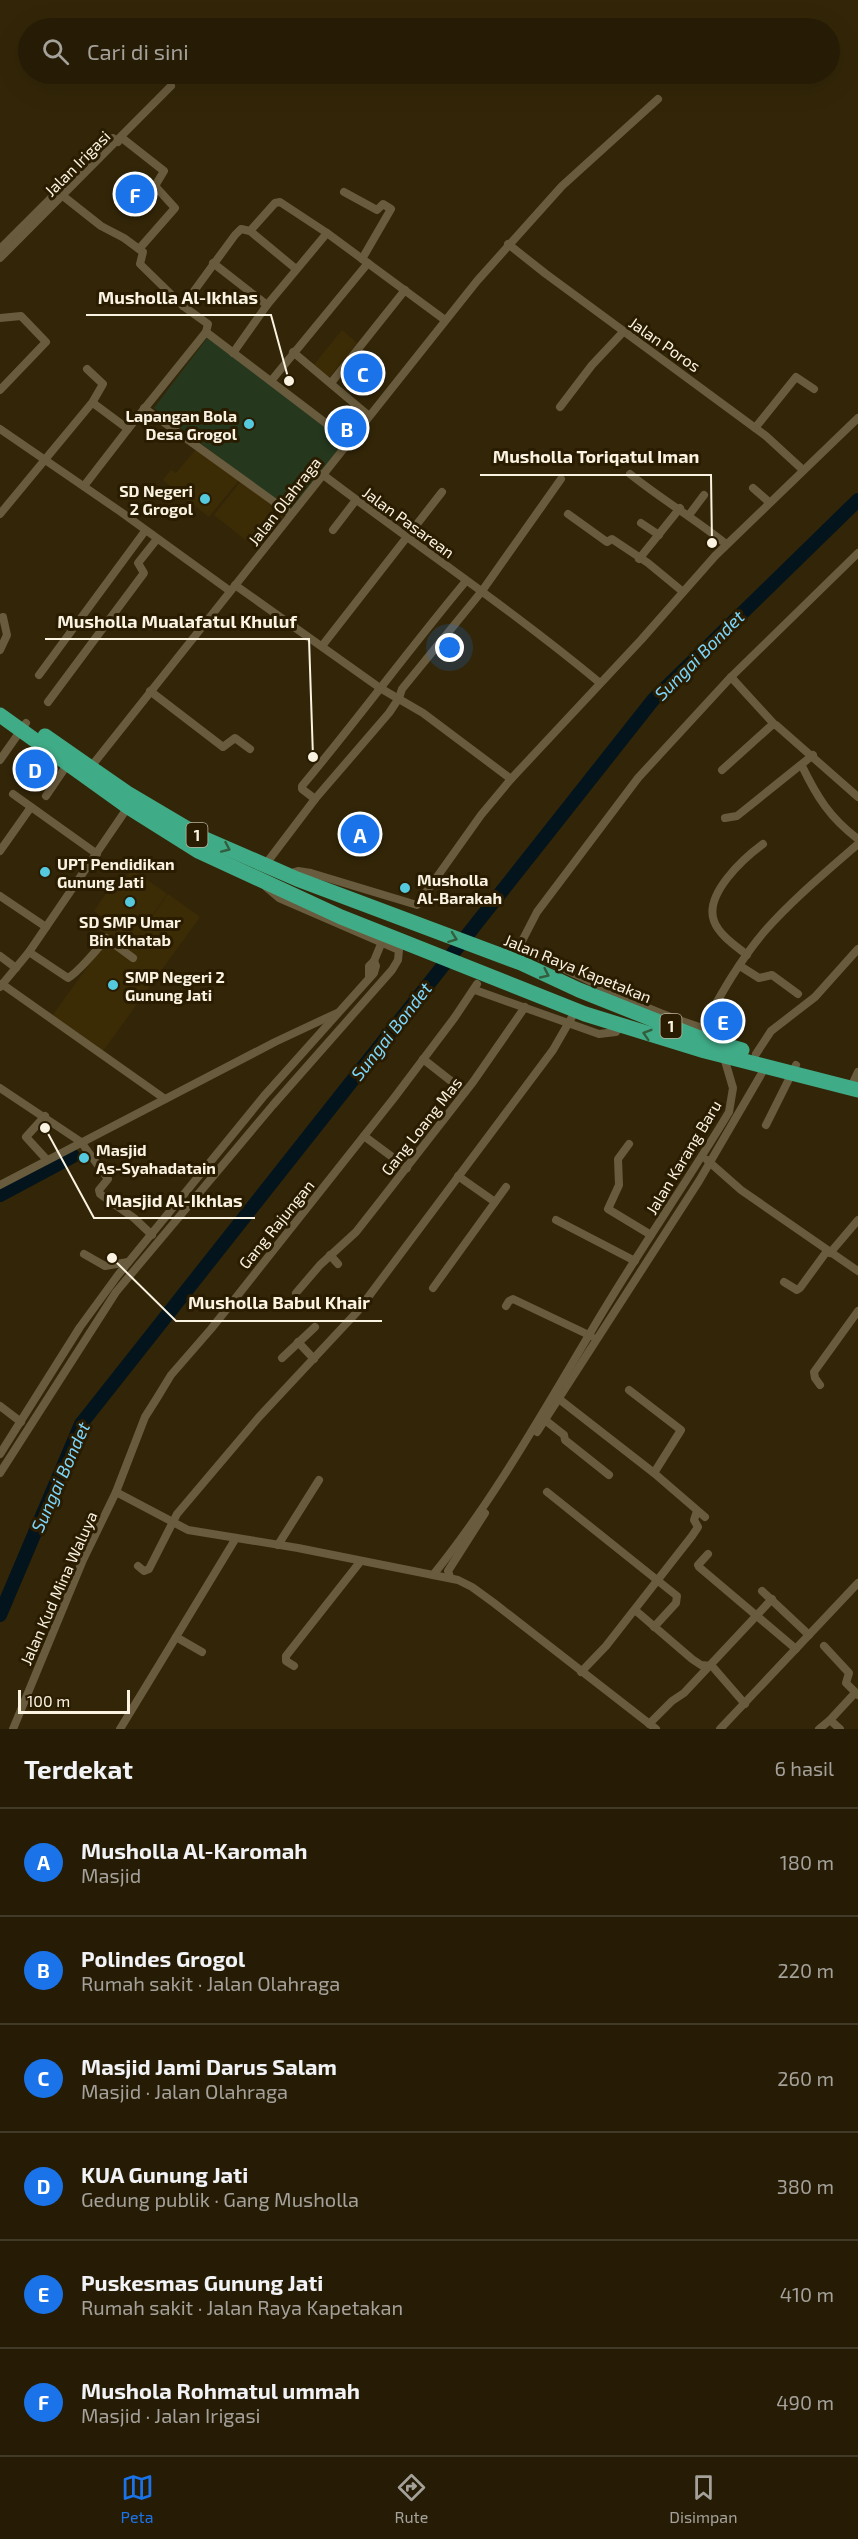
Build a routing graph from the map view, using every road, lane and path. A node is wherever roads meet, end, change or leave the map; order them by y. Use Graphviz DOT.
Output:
graph roads {
  1 [pos="171,86"];
  2 [pos="658,99"];
  3 [pos="117,140"];
  4 [pos="78,176"];
  5 [pos="344,192"];
  6 [pos="63,196"];
  7 [pos="32,222"];
  8 [pos="250,231"];
  9 [pos="327,233"];
  10 [pos="17,237"];
  11 [pos="508,244"];
  12 [pos="0,249"];
  13 [pos="139,249"];
  14 [pos="0,258"];
  15 [pos="365,261"];
  16 [pos="213,263"];
  17 [pos="296,269"];
  18 [pos="405,290"];
  19 [pos="267,305"];
  20 [pos="183,306"];
  21 [pos="0,318"];
  22 [pos="445,320"];
  23 [pos="624,331"];
  24 [pos="206,332"];
  25 [pos="293,352"];
  26 [pos="233,353"];
  27 [pos="87,369"];
  28 [pos="271,381"];
  29 [pos="331,383"];
  30 [pos="814,389"];
  31 [pos="0,390"];
  32 [pos="92,403"];
  33 [pos="560,407"];
  34 [pos="144,408"];
  35 [pos="368,415"];
  36 [pos="858,418"];
  37 [pos="755,428"];
  38 [pos="0,429"];
  39 [pos="128,429"];
  40 [pos="348,440"];
  41 [pos="45,460"];
  42 [pos="803,470"];
  43 [pos="322,474"];
  44 [pos="630,474"];
  45 [pos="561,479"];
  46 [pos="84,486"];
  47 [pos="753,488"];
  48 [pos="442,492"];
  49 [pos="704,495"];
  50 [pos="356,500"];
  51 [pos="769,502"];
  52 [pos="680,508"];
  53 [pos="0,514"];
  54 [pos="291,514"];
  55 [pos="568,514"];
  56 [pos="689,515"];
  57 [pos="641,523"];
  58 [pos="333,530"];
  59 [pos="145,531"];
  60 [pos="659,535"];
  61 [pos="406,538"];
  62 [pos="157,539"];
  63 [pos="726,544"];
  64 [pos="858,553"];
  65 [pos="639,559"];
  66 [pos="466,581"];
  67 [pos="232,588"];
  68 [pos="482,591"];
  69 [pos="682,591"];
  70 [pos="3,617"];
  71 [pos="321,646"];
  72 [pos="0,650"];
  73 [pos="39,675"];
  74 [pos="731,677"];
  75 [pos="600,683"];
  76 [pos="380,688"];
  77 [pos="150,692"];
  78 [pos="399,698"];
  79 [pos="48,702"];
  80 [pos="0,704"];
  81 [pos="0,715"];
  82 [pos="774,724"];
  83 [pos="24,727"];
  84 [pos="250,749"];
  85 [pos="813,755"];
  86 [pos="0,760"];
  87 [pos="67,765"];
  88 [pos="802,766"];
  89 [pos="722,770"];
  90 [pos="87,772"];
  91 [pos="511,779"];
  92 [pos="13,794"];
  93 [pos="46,796"];
  94 [pos="858,797"];
  95 [pos="315,799"];
  96 [pos="131,803"];
  97 [pos="32,807"];
  98 [pos="725,818"];
  99 [pos="858,839"];
  100 [pos="763,844"];
  101 [pos="858,844"];
  102 [pos="0,852"];
  103 [pos="97,854"];
  104 [pos="264,865"];
  105 [pos="286,874"];
  106 [pos="261,881"];
  107 [pos="2,900"];
  108 [pos="46,927"];
  109 [pos="381,944"];
  110 [pos="858,949"];
  111 [pos="29,952"];
  112 [pos="0,956"];
  113 [pos="747,956"];
  114 [pos="133,958"];
  115 [pos="740,966"];
  116 [pos="16,968"];
  117 [pos="478,982"];
  118 [pos="1,986"];
  119 [pos="798,994"];
  120 [pos="525,1007"];
  121 [pos="338,1013"];
  122 [pos="573,1017"];
  123 [pos="700,1032"];
  124 [pos="723,1051"];
  125 [pos="423,1059"];
  126 [pos="755,1060"];
  127 [pos="795,1069"];
  128 [pos="856,1083"];
  129 [pos="0,1088"];
  130 [pos="465,1092"];
  131 [pos="165,1099"];
  132 [pos="45,1116"];
  133 [pos="766,1125"];
  134 [pos="364,1136"];
  135 [pos="628,1143"];
  136 [pos="83,1144"];
  137 [pos="706,1159"];
  138 [pos="47,1160"];
  139 [pos="407,1168"];
  140 [pos="458,1176"];
  141 [pos="0,1185"];
  142 [pos="506,1187"];
  143 [pos="495,1202"];
  144 [pos="556,1220"];
  145 [pos="858,1220"];
  146 [pos="152,1235"];
  147 [pos="653,1241"];
  148 [pos="828,1252"];
  149 [pos="84,1254"];
  150 [pos="330,1255"];
  151 [pos="128,1262"];
  152 [pos="635,1262"];
  153 [pos="338,1264"];
  154 [pos="858,1271"];
  155 [pos="784,1282"];
  156 [pos="434,1288"];
  157 [pos="296,1293"];
  158 [pos="506,1306"];
  159 [pos="858,1311"];
  160 [pos="315,1327"];
  161 [pos="592,1336"];
  162 [pos="298,1342"];
  163 [pos="282,1358"];
  164 [pos="314,1359"];
  165 [pos="820,1385"];
  166 [pos="629,1390"];
  167 [pos="559,1399"];
  168 [pos="0,1406"];
  169 [pos="545,1420"];
  170 [pos="21,1422"];
  171 [pos="0,1454"];
  172 [pos="0,1473"];
  173 [pos="654,1473"];
  174 [pos="609,1475"];
  175 [pos="319,1480"];
  176 [pos="116,1492"];
  177 [pos="547,1492"];
  178 [pos="697,1511"];
  179 [pos="705,1517"];
  180 [pos="172,1523"];
  181 [pos="236,1538"];
  182 [pos="278,1545"];
  183 [pos="458,1548"];
  184 [pos="708,1554"];
  185 [pos="360,1562"];
  186 [pos="138,1566"];
  187 [pos="441,1576"];
  188 [pos="658,1581"];
  189 [pos="858,1583"];
  190 [pos="762,1591"];
  191 [pos="772,1599"];
  192 [pos="635,1610"];
  193 [pos="757,1615"];
  194 [pos="654,1628"];
  195 [pos="809,1635"];
  196 [pos="176,1637"];
  197 [pos="824,1646"];
  198 [pos="796,1649"];
  199 [pos="202,1652"];
  200 [pos="708,1665"];
  201 [pos="294,1666"];
  202 [pos="581,1672"];
  203 [pos="857,1694"];
  204 [pos="745,1704"];
  205 [pos="830,1720"];
  206 [pos="649,1724"];
  207 [pos="13,1729"];
  208 [pos="120,1729"];
  209 [pos="656,1729"];
  210 [pos="720,1729"];
  211 [pos="819,1729"];
  212 [pos="840,1729"];
  1 -- 3 [label="street, Jalan Irigasi"];
  2 -- 11 [label="street, Jalan Olahraga"];
  3 -- 4 [label="street, Jalan Irigasi"];
  3 -- 13 [label="street"];
  4 -- 6 [label="street, Jalan Irigasi"];
  4 -- 7 [label="street"];
  5 -- 15 [label="street"];
  6 -- 7 [label="street, Jalan Irigasi"];
  6 -- 13 [label="street"];
  7 -- 10 [label="street"];
  8 -- 9 [label="street"];
  8 -- 16 [label="street"];
  8 -- 17 [label="street"];
  9 -- 15 [label="street"];
  9 -- 17 [label="street"];
  10 -- 12 [label="street"];
  10 -- 14 [label="street"];
  11 -- 22 [label="street, Jalan Olahraga"];
  11 -- 23 [label="street, Jalan Poros"];
  13 -- 20 [label="street"];
  15 -- 18 [label="street"];
  15 -- 25 [label="street"];
  16 -- 19 [label="street"];
  16 -- 20 [label="street"];
  17 -- 19 [label="street"];
  18 -- 22 [label="street"];
  18 -- 29 [label="street"];
  19 -- 26 [label="street"];
  20 -- 24 [label="street"];
  21 -- 31 [label="street"];
  22 -- 35 [label="street, Jalan Olahraga"];
  23 -- 33 [label="street"];
  23 -- 37 [label="street, Jalan Poros"];
  24 -- 26 [label="street"];
  24 -- 34 [label="street"];
  25 -- 28 [label="street"];
  25 -- 29 [label="street"];
  26 -- 28 [label="street"];
  27 -- 32 [label="street"];
  28 -- 40 [label="street"];
  29 -- 35 [label="street"];
  30 -- 37 [label="street"];
  32 -- 39 [label="street"];
  32 -- 41 [label="street"];
  34 -- 39 [label="street"];
  34 -- 54 [label="street"];
  35 -- 40 [label="street, Jalan Olahraga"];
  36 -- 42 [label="street"];
  37 -- 42 [label="street, Jalan Poros"];
  38 -- 41 [label="street"];
  39 -- 46 [label="street"];
  40 -- 43 [label="street, Jalan Olahraga"];
  41 -- 46 [label="street"];
  41 -- 53 [label="street"];
  42 -- 51 [label="street"];
  43 -- 50 [label="street, Jalan Pasarean"];
  43 -- 54 [label="street, Jalan Olahraga"];
  44 -- 52 [label="street"];
  45 -- 68 [label="street"];
  46 -- 59 [label="street"];
  47 -- 51 [label="street"];
  48 -- 61 [label="street"];
  49 -- 56 [label="street"];
  50 -- 58 [label="street"];
  50 -- 61 [label="street, Jalan Pasarean"];
  51 -- 63 [label="street"];
  52 -- 56 [label="street"];
  52 -- 60 [label="street"];
  54 -- 67 [label="street, Jalan Olahraga"];
  55 -- 65 [label="street"];
  56 -- 63 [label="street"];
  57 -- 60 [label="street"];
  59 -- 62 [label="street"];
  59 -- 73 [label="street"];
  60 -- 65 [label="street"];
  61 -- 66 [label="street, Jalan Pasarean"];
  61 -- 71 [label="street"];
  62 -- 67 [label="street"];
  62 -- 79 [label="street"];
  63 -- 69 [label="street"];
  64 -- 74 [label="street"];
  65 -- 69 [label="street"];
  66 -- 68 [label="street, Jalan Pasarean"];
  66 -- 76 [label="street"];
  67 -- 71 [label="street"];
  67 -- 77 [label="street, Jalan Olahraga"];
  68 -- 75 [label="street, Jalan Pasarean"];
  68 -- 78 [label="street"];
  69 -- 75 [label="street"];
  70 -- 72 [label="street"];
  71 -- 76 [label="street"];
  74 -- 82 [label="street"];
  74 -- 123 [label="street"];
  75 -- 91 [label="street"];
  76 -- 78 [label="street"];
  76 -- 95 [label="street"];
  77 -- 84 [label="street"];
  77 -- 90 [label="street, Jalan Olahraga"];
  78 -- 91 [label="street"];
  78 -- 95 [label="street"];
  80 -- 83 [label="highway, 1"];
  81 -- 83 [label="highway, 1"];
  82 -- 85 [label="street"];
  82 -- 89 [label="street"];
  83 -- 86 [label="street"];
  83 -- 87 [label="highway, 1"];
  83 -- 90 [label="highway, 1"];
  85 -- 88 [label="street"];
  85 -- 94 [label="street"];
  87 -- 90 [label="highway, 1"];
  87 -- 93 [label="street"];
  88 -- 98 [label="street"];
  88 -- 99 [label="street"];
  90 -- 96 [label="highway, 1"];
  91 -- 105 [label="street"];
  92 -- 97 [label="street"];
  95 -- 104 [label="street"];
  96 -- 103 [label="street"];
  96 -- 104 [label="highway, 1, one-way"];
  96 -- 106 [label="highway, 1"];
  97 -- 102 [label="street"];
  97 -- 103 [label="street"];
  100 -- 113 [label="street"];
  101 -- 113 [label="street"];
  103 -- 108 [label="street"];
  104 -- 105 [label="highway, 1"];
  105 -- 123 [label="highway, Jalan Raya Kapetakan / 1, one-way"];
  106 -- 109 [label="street"];
  106 -- 117 [label="highway, 1"];
  107 -- 108 [label="street"];
  108 -- 111 [label="street"];
  109 -- 121 [label="street"];
  109 -- 172 [label="street"];
  110 -- 126 [label="street"];
  111 -- 114 [label="street"];
  111 -- 116 [label="street"];
  112 -- 116 [label="street"];
  113 -- 115 [label="street"];
  115 -- 119 [label="street"];
  115 -- 123 [label="street"];
  116 -- 118 [label="street"];
  117 -- 120 [label="street"];
  117 -- 122 [label="highway, 1"];
  117 -- 125 [label="street, Gang Rajungan"];
  118 -- 131 [label="street"];
  120 -- 122 [label="street"];
  120 -- 130 [label="street, Gang Loang Mas"];
  121 -- 131 [label="street"];
  121 -- 146 [label="street"];
  124 -- 122 [label="highway, 1, one-way"];
  122 -- 140 [label="street"];
  123 -- 124 [label="highway, Jalan Raya Kapetakan / 1"];
  124 -- 126 [label="highway, Jalan Raya Kapetakan / 1"];
  124 -- 137 [label="street, Jalan Karang Baru"];
  125 -- 130 [label="street"];
  125 -- 134 [label="street, Gang Rajungan"];
  126 -- 127 [label="highway, Jalan Raya Kapetakan / 1"];
  126 -- 137 [label="street"];
  127 -- 128 [label="highway, Jalan Raya Kapetakan / 1"];
  127 -- 133 [label="street"];
  129 -- 132 [label="street"];
  130 -- 139 [label="street, Gang Loang Mas"];
  131 -- 136 [label="street"];
  132 -- 136 [label="street"];
  132 -- 138 [label="street"];
  134 -- 139 [label="street"];
  134 -- 176 [label="street, Gang Rajungan"];
  135 -- 147 [label="street"];
  136 -- 138 [label="street"];
  136 -- 146 [label="street"];
  137 -- 147 [label="street, Jalan Karang Baru"];
  137 -- 147 [label="street"];
  137 -- 148 [label="street"];
  138 -- 141 [label="street"];
  139 -- 150 [label="street, Gang Loang Mas"];
  140 -- 143 [label="street"];
  140 -- 164 [label="street"];
  142 -- 143 [label="street"];
  143 -- 156 [label="street"];
  144 -- 152 [label="street"];
  145 -- 148 [label="street"];
  146 -- 151 [label="street"];
  147 -- 152 [label="street"];
  147 -- 161 [label="street"];
  148 -- 154 [label="street"];
  148 -- 155 [label="street"];
  149 -- 151 [label="street"];
  150 -- 153 [label="street"];
  150 -- 157 [label="street, Gang Loang Mas"];
  151 -- 170 [label="street"];
  152 -- 161 [label="street"];
  158 -- 161 [label="street"];
  159 -- 165 [label="street"];
  160 -- 162 [label="street"];
  161 -- 167 [label="street"];
  161 -- 183 [label="street"];
  162 -- 163 [label="street"];
  162 -- 164 [label="street"];
  164 -- 180 [label="street"];
  166 -- 173 [label="street"];
  167 -- 169 [label="street"];
  167 -- 173 [label="street"];
  168 -- 170 [label="street"];
  169 -- 174 [label="street"];
  169 -- 183 [label="street"];
  170 -- 171 [label="street"];
  173 -- 178 [label="street"];
  175 -- 182 [label="street"];
  176 -- 180 [label="street"];
  176 -- 207 [label="street, Jalan Kud Mina Waluya"];
  177 -- 188 [label="street"];
  178 -- 179 [label="street"];
  178 -- 188 [label="street"];
  180 -- 181 [label="street"];
  180 -- 186 [label="street"];
  181 -- 182 [label="street"];
  181 -- 196 [label="street"];
  182 -- 185 [label="street"];
  183 -- 187 [label="street"];
  183 -- 187 [label="street"];
  184 -- 193 [label="street"];
  185 -- 187 [label="street"];
  185 -- 201 [label="street"];
  187 -- 202 [label="street"];
  188 -- 192 [label="street"];
  188 -- 194 [label="street"];
  189 -- 195 [label="street"];
  190 -- 191 [label="street"];
  191 -- 193 [label="street"];
  191 -- 195 [label="street"];
  192 -- 194 [label="street"];
  192 -- 202 [label="street"];
  193 -- 198 [label="street"];
  193 -- 200 [label="street"];
  194 -- 200 [label="street"];
  195 -- 198 [label="street"];
  196 -- 199 [label="street"];
  196 -- 208 [label="street"];
  197 -- 203 [label="street"];
  198 -- 204 [label="street"];
  200 -- 204 [label="street"];
  200 -- 206 [label="street"];
  202 -- 206 [label="street"];
  203 -- 205 [label="street"];
  204 -- 210 [label="street"];
  205 -- 211 [label="street"];
  205 -- 212 [label="street"];
  206 -- 209 [label="street"];
}
